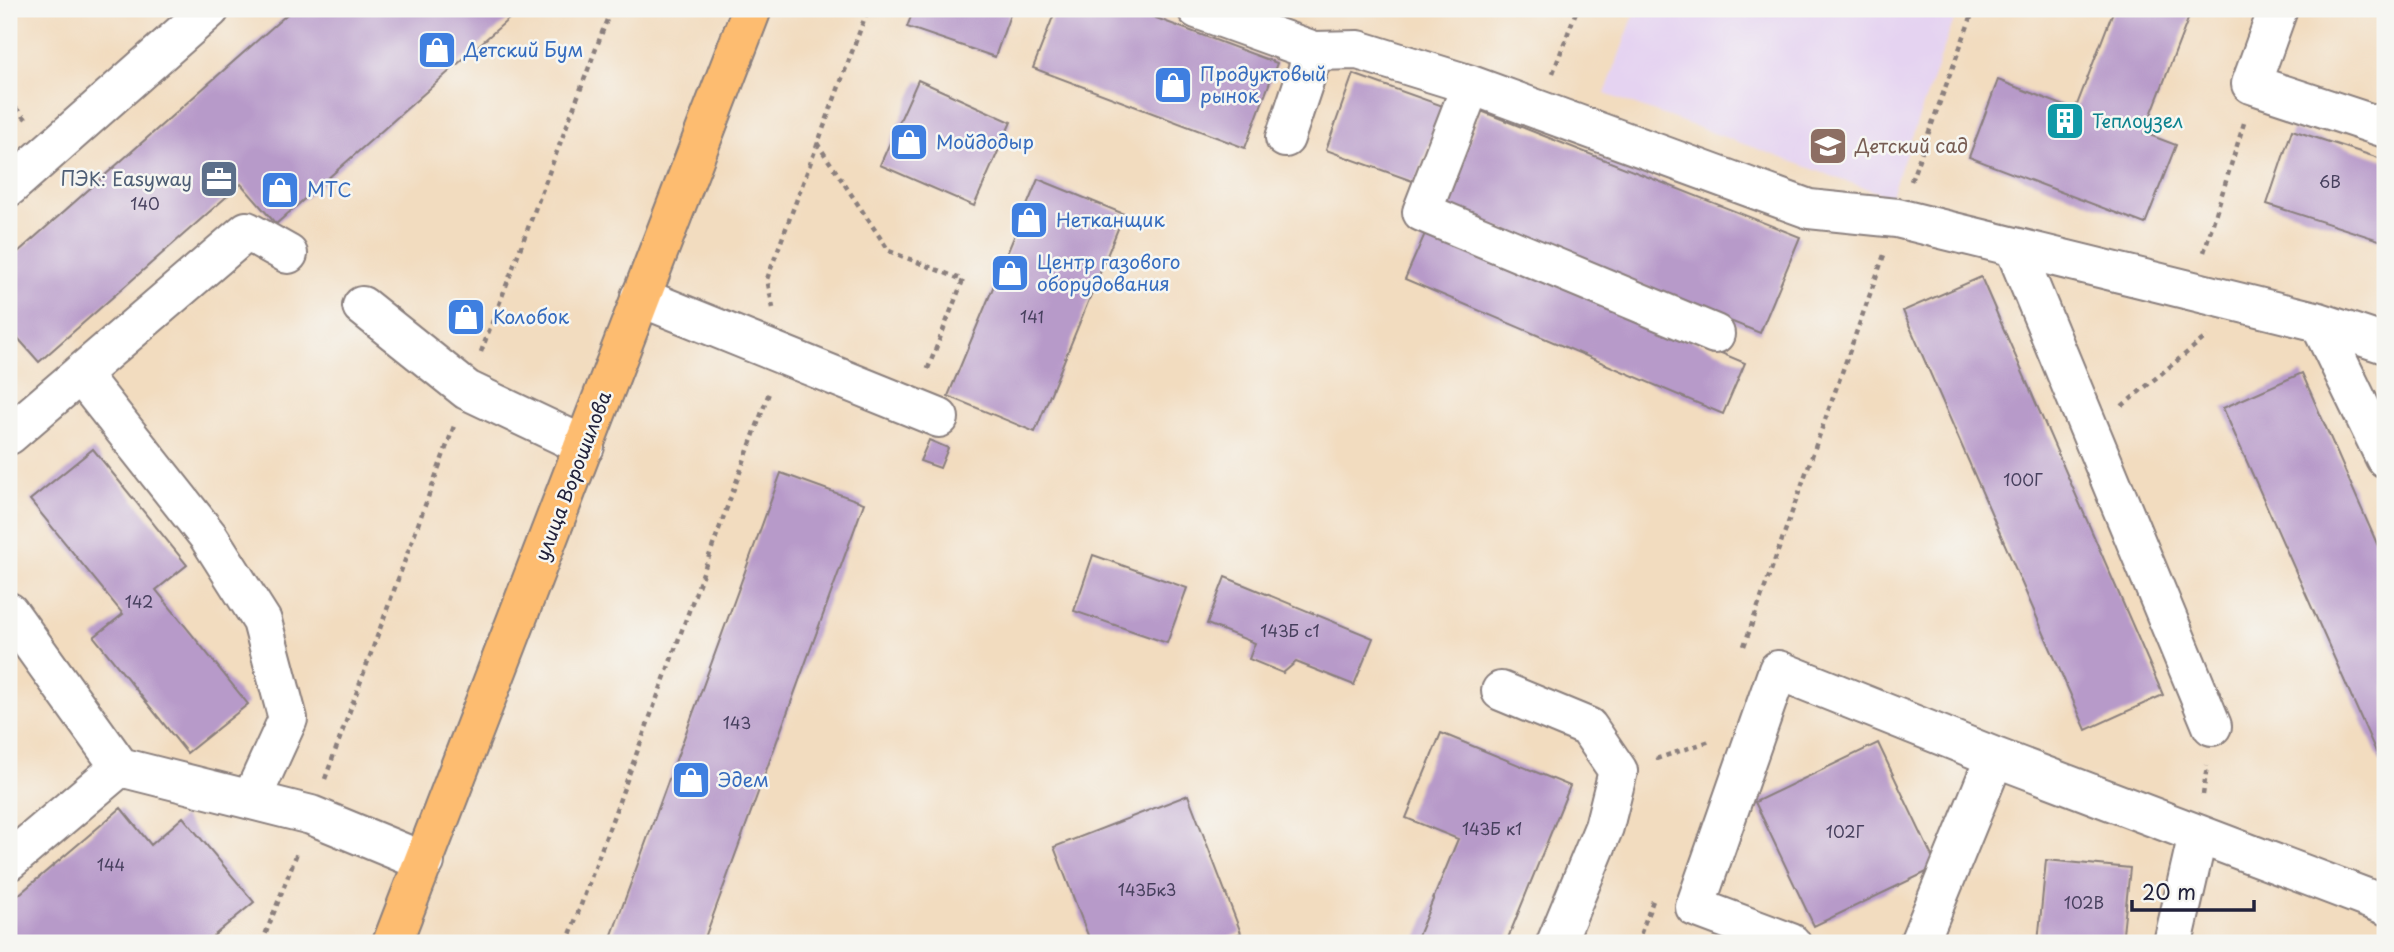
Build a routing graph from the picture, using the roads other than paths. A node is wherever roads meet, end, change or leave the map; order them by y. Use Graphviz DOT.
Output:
graph roads {
  1 [pos="210,9"];
  2 [pos="752,9"];
  3 [pos="1197,9"];
  4 [pos="2277,9"];
  5 [pos="1314,51"];
  6 [pos="1471,85"];
  7 [pos="2385,128"];
  8 [pos="1285,138"];
  9 [pos="9,187"];
  10 [pos="2014,247"];
  11 [pos="288,254"];
  12 [pos="640,297"];
  13 [pos="362,306"];
  14 [pos="2319,322"];
  15 [pos="1715,334"];
  16 [pos="2385,344"];
  17 [pos="80,374"];
  18 [pos="925,413"];
  19 [pos="9,435"];
  20 [pos="585,446"];
  21 [pos="2385,458"];
  22 [pos="9,612"];
  23 [pos="1501,691"];
  24 [pos="2212,726"];
  25 [pos="1995,757"];
  26 [pos="120,766"];
  27 [pos="251,800"];
  28 [pos="2198,834"];
  29 [pos="9,861"];
  30 [pos="425,862"];
  31 [pos="2385,905"];
  32 [pos="392,943"];
  33 [pos="1556,943"];
  34 [pos="1791,943"];
  35 [pos="1919,943"];
  36 [pos="2173,943"];
  1 -- 9 [label="street"];
  2 -- 12 [label="main road, улица Ворошилова"];
  3 -- 5 [label="street"];
  4 -- 7 [label="street"];
  5 -- 6 [label="street"];
  5 -- 8 [label="street"];
  6 -- 10 [label="street"];
  6 -- 15 [label="street"];
  10 -- 14 [label="street"];
  10 -- 24 [label="street"];
  11 -- 17 [label="street"];
  12 -- 18 [label="street"];
  12 -- 20 [label="main road, улица Ворошилова"];
  13 -- 20 [label="street"];
  14 -- 16 [label="street"];
  14 -- 21 [label="street"];
  17 -- 19 [label="street"];
  17 -- 27 [label="street"];
  20 -- 30 [label="main road, улица Ворошилова"];
  22 -- 26 [label="street"];
  23 -- 33 [label="street"];
  25 -- 28 [label="street"];
  25 -- 34 [label="street"];
  25 -- 35 [label="street"];
  26 -- 27 [label="street"];
  26 -- 29 [label="street"];
  27 -- 30 [label="street"];
  28 -- 31 [label="street"];
  28 -- 36 [label="street"];
  30 -- 32 [label="main road, улица Ворошилова"];
}
